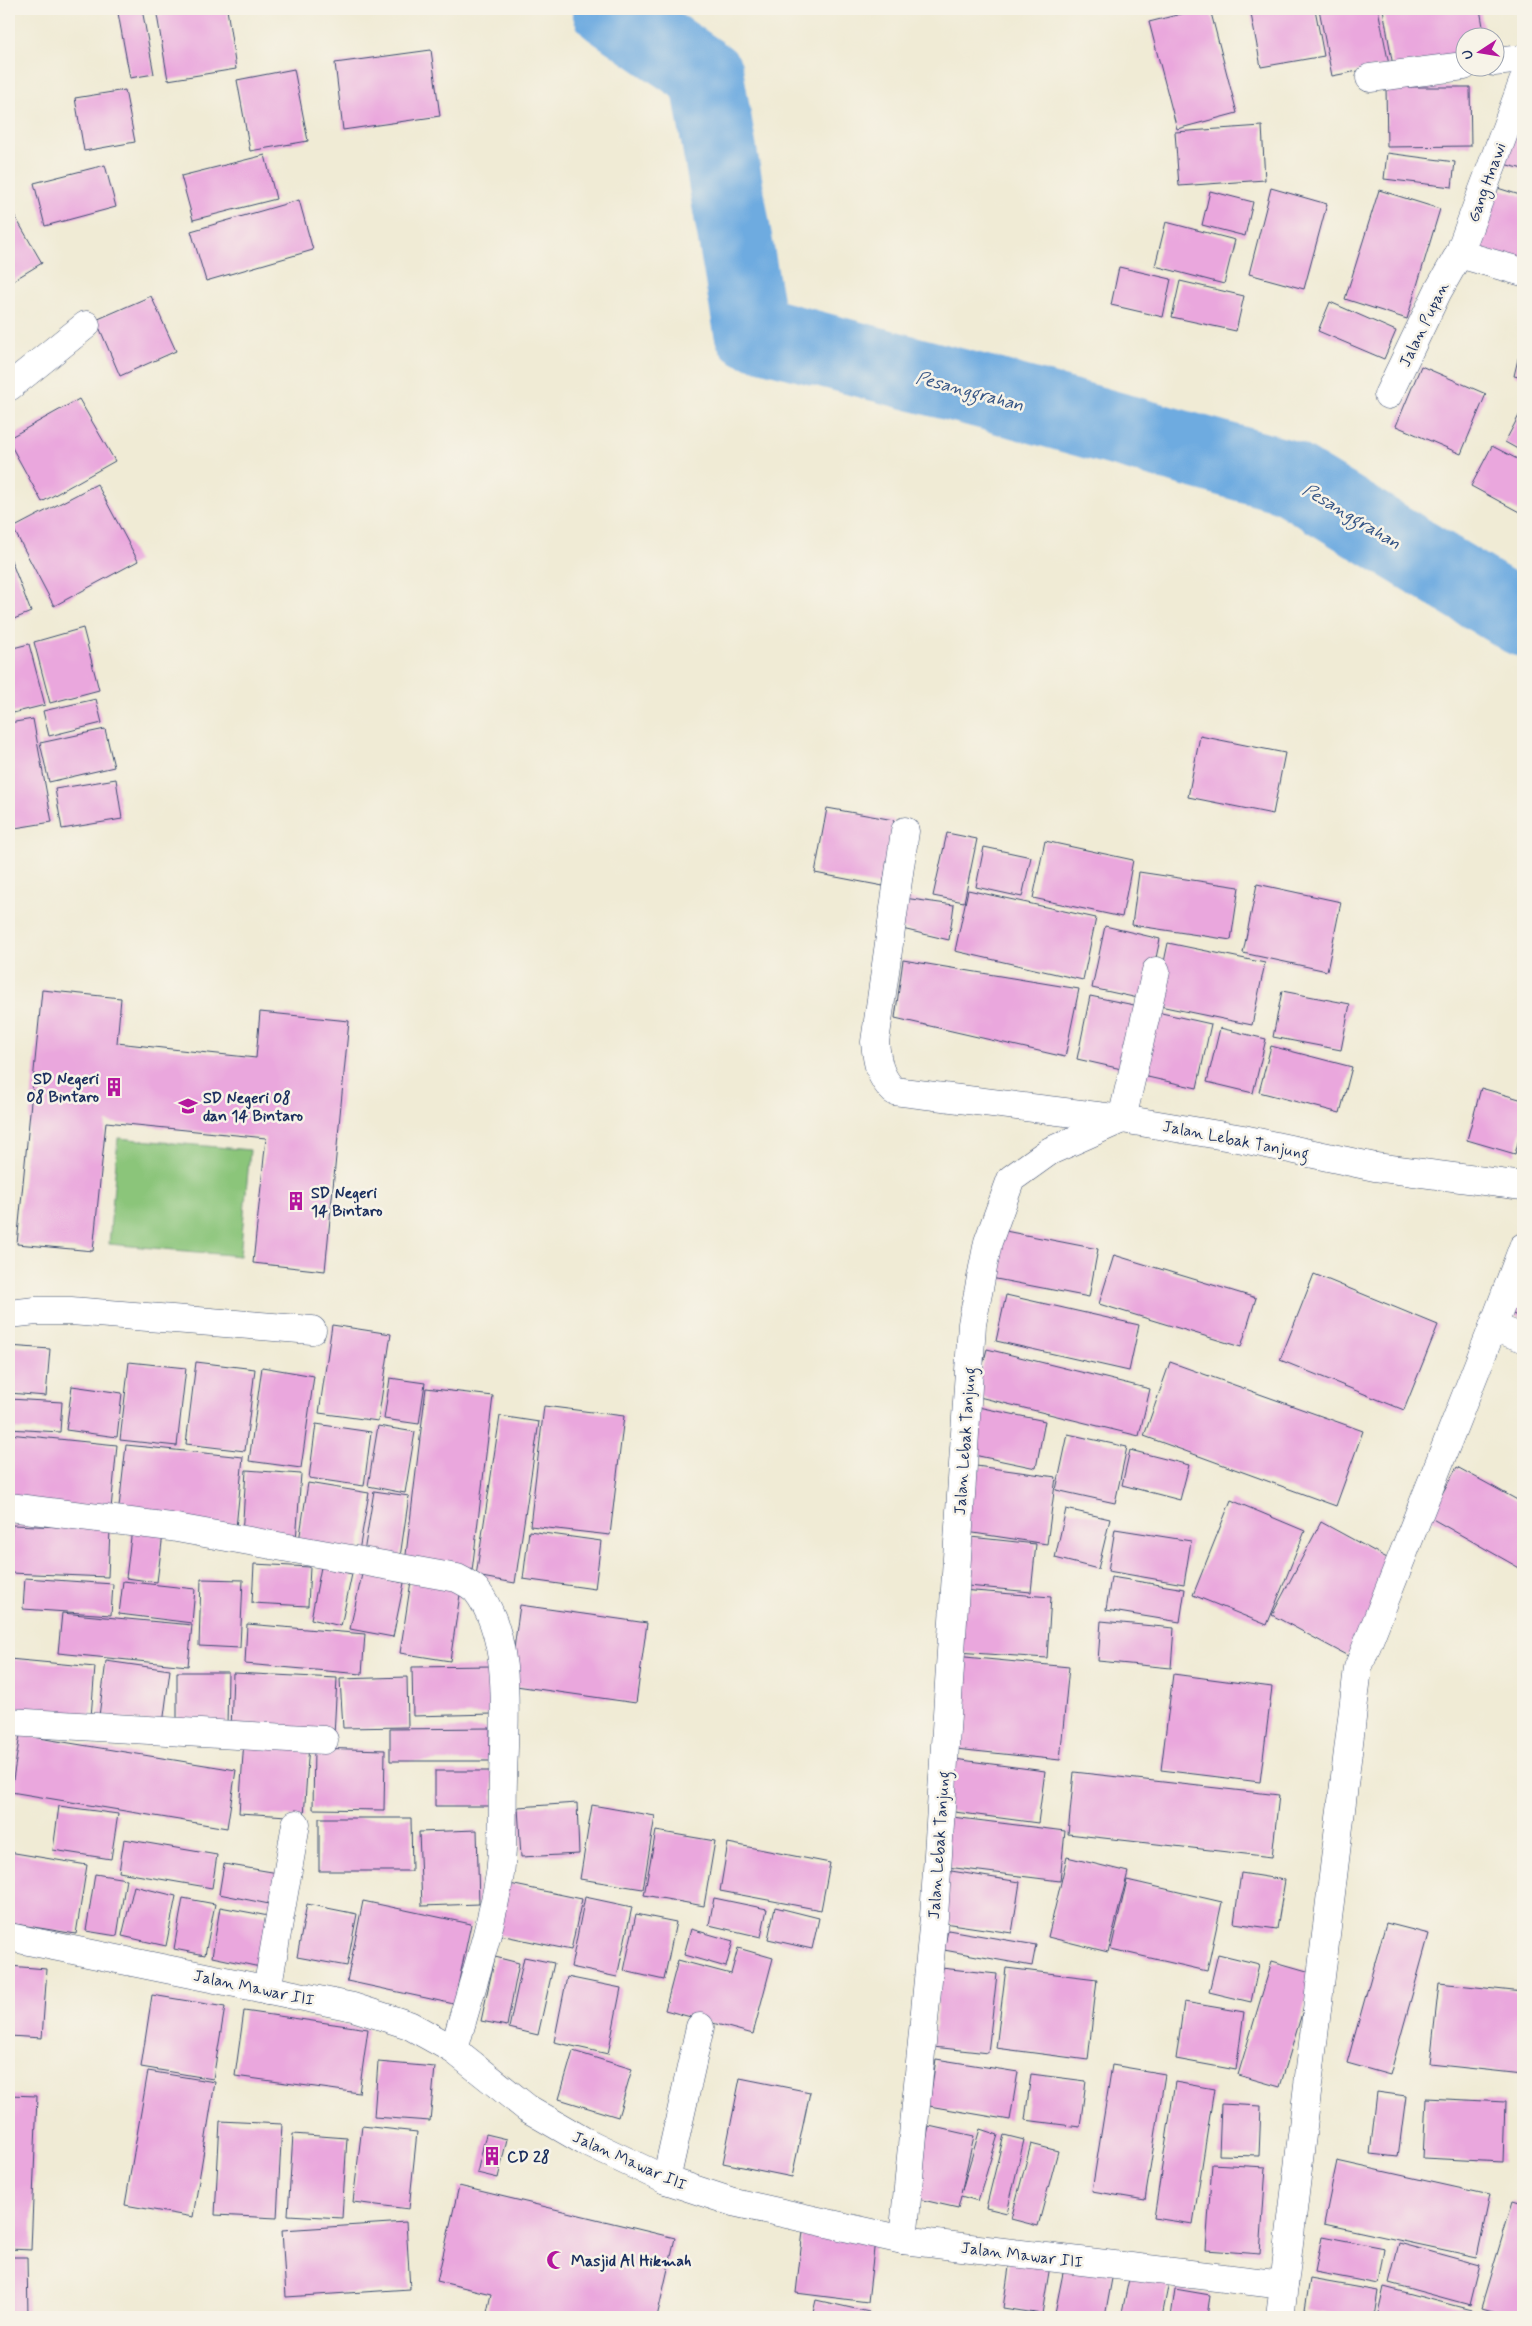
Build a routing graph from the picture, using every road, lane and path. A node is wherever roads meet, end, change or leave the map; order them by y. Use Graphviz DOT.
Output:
graph roads {
  1 [pos="1523,59"];
  2 [pos="1504,61"];
  3 [pos="1454,67"];
  4 [pos="1370,78"];
  5 [pos="1523,82"];
  6 [pos="1459,254"];
  7 [pos="1523,272"];
  8 [pos="86,325"];
  9 [pos="9,387"];
  10 [pos="1388,395"];
  11 [pos="905,831"];
  12 [pos="1156,971"];
  13 [pos="1122,1119"];
  14 [pos="1523,1186"];
  15 [pos="1523,1247"];
  16 [pos="9,1314"];
  17 [pos="1493,1327"];
  18 [pos="312,1330"];
  19 [pos="1523,1338"];
  20 [pos="9,1506"];
  21 [pos="9,1722"];
  22 [pos="324,1740"];
  23 [pos="296,1824"];
  24 [pos="9,1937"];
  25 [pos="267,1990"];
  26 [pos="700,2027"];
  27 [pos="454,2050"];
  28 [pos="666,2180"];
  29 [pos="903,2240"];
  30 [pos="1284,2285"];
  31 [pos="1280,2317"];
  1 -- 2 [label="street"];
  3 -- 4 [label="street"];
  5 -- 6 [label="street, Gang Hnawi"];
  6 -- 7 [label="street"];
  6 -- 10 [label="street, Jalan Pupan"];
  8 -- 9 [label="street"];
  11 -- 13 [label="street"];
  12 -- 13 [label="street"];
  13 -- 14 [label="street, Jalan Lebak Tanjung"];
  13 -- 29 [label="street, Jalan Lebak Tanjung"];
  15 -- 17 [label="street"];
  16 -- 18 [label="street"];
  17 -- 19 [label="street"];
  17 -- 30 [label="street"];
  20 -- 27 [label="street"];
  21 -- 22 [label="street"];
  23 -- 25 [label="street"];
  24 -- 25 [label="street, Jalan Mawar III"];
  25 -- 27 [label="street, Jalan Mawar III"];
  26 -- 28 [label="street"];
  27 -- 28 [label="street, Jalan Mawar III"];
  28 -- 29 [label="street, Jalan Mawar III"];
  29 -- 30 [label="street, Jalan Mawar III"];
  30 -- 31 [label="street"];
}
